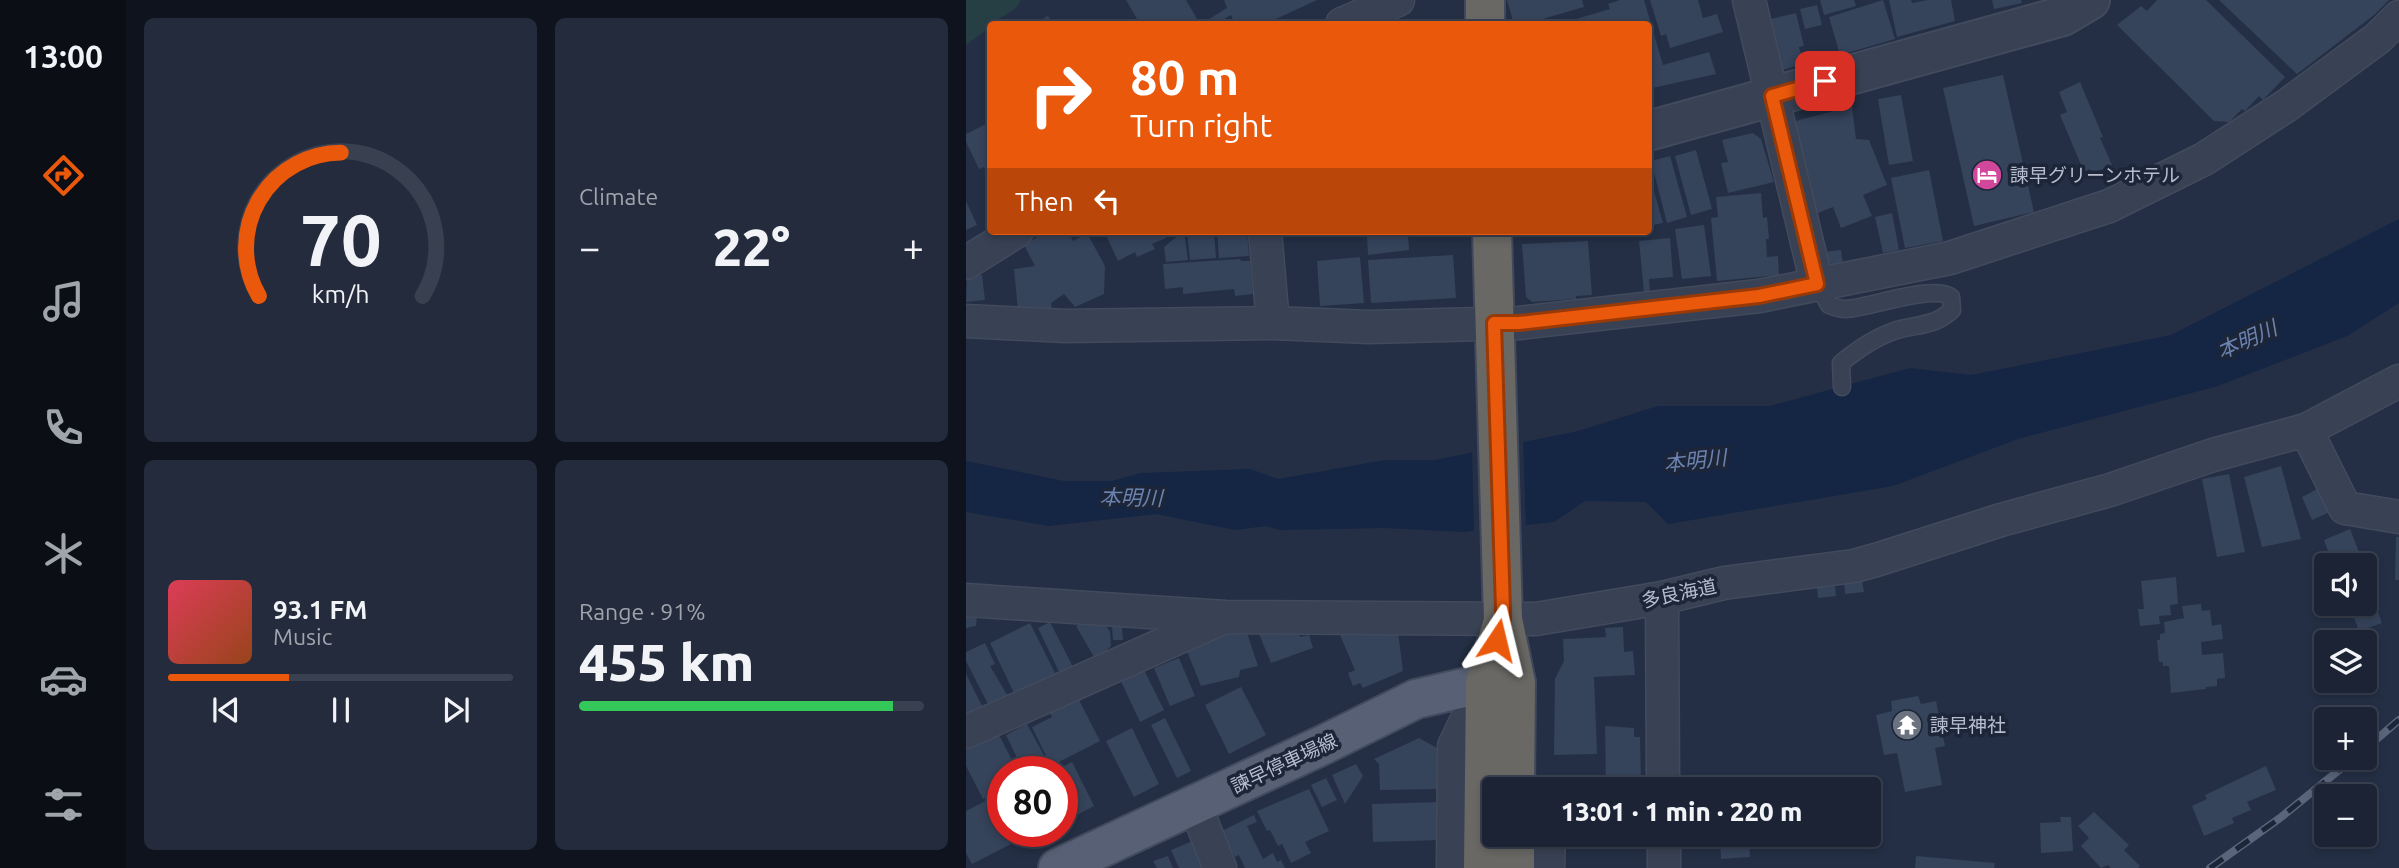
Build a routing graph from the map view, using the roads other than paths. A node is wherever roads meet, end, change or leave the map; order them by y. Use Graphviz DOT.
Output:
graph roads {
  1 [pos="1398,0"];
  2 [pos="1485,0"];
  3 [pos="1749,0"];
  4 [pos="2071,5"];
  5 [pos="2399,17"];
  6 [pos="1349,21"];
  7 [pos="1485,21"];
  8 [pos="1772,96"];
  9 [pos="1652,130"];
  10 [pos="1011,235"];
  11 [pos="1265,235"];
  12 [pos="1492,235"];
  13 [pos="966,263"];
  14 [pos="1817,284"];
  15 [pos="966,321"];
  16 [pos="1273,323"];
  17 [pos="1494,334"];
  18 [pos="2399,381"];
  19 [pos="1842,387"];
  20 [pos="2306,430"];
  21 [pos="2399,517"];
  22 [pos="1662,598"];
  23 [pos="966,600"];
  24 [pos="1503,614"];
  25 [pos="1225,617"];
  26 [pos="1501,683"];
  27 [pos="966,732"];
  28 [pos="1513,777"];
  29 [pos="1663,777"];
  30 [pos="1192,806"];
  31 [pos="1515,847"];
  32 [pos="1549,847"];
  33 [pos="1664,847"];
  34 [pos="1058,868"];
  35 [pos="1220,868"];
  36 [pos="1453,868"];
  37 [pos="1483,868"];
  38 [pos="1515,868"];
  39 [pos="1548,868"];
  40 [pos="1664,868"];
  1 -- 6 [label="street"];
  2 -- 7 [label="highway"];
  3 -- 8 [label="street"];
  4 -- 8 [label="street"];
  5 -- 14 [label="street"];
  8 -- 9 [label="street"];
  8 -- 14 [label="street"];
  10 -- 13 [label="street"];
  11 -- 16 [label="street"];
  12 -- 17 [label="highway"];
  14 -- 17 [label="street"];
  14 -- 19 [label="lane"];
  15 -- 16 [label="street"];
  16 -- 17 [label="street"];
  17 -- 24 [label="highway"];
  18 -- 20 [label="street, 多良海道"];
  20 -- 21 [label="street"];
  20 -- 22 [label="street, 多良海道"];
  22 -- 24 [label="street, 多良海道"];
  22 -- 29 [label="street"];
  23 -- 25 [label="street, 多良海道"];
  24 -- 25 [label="street, 多良海道"];
  24 -- 26 [label="highway"];
  25 -- 27 [label="street"];
  26 -- 28 [label="highway"];
  26 -- 30 [label="main road, 諫早停車場線"];
  26 -- 36 [label="street"];
  26 -- 37 [label="highway"];
  30 -- 34 [label="main road, 諫早停車場線"];
  30 -- 35 [label="street"];
  31 -- 38 [label="highway"];
  32 -- 39 [label="street"];
  33 -- 40 [label="street"];
}
